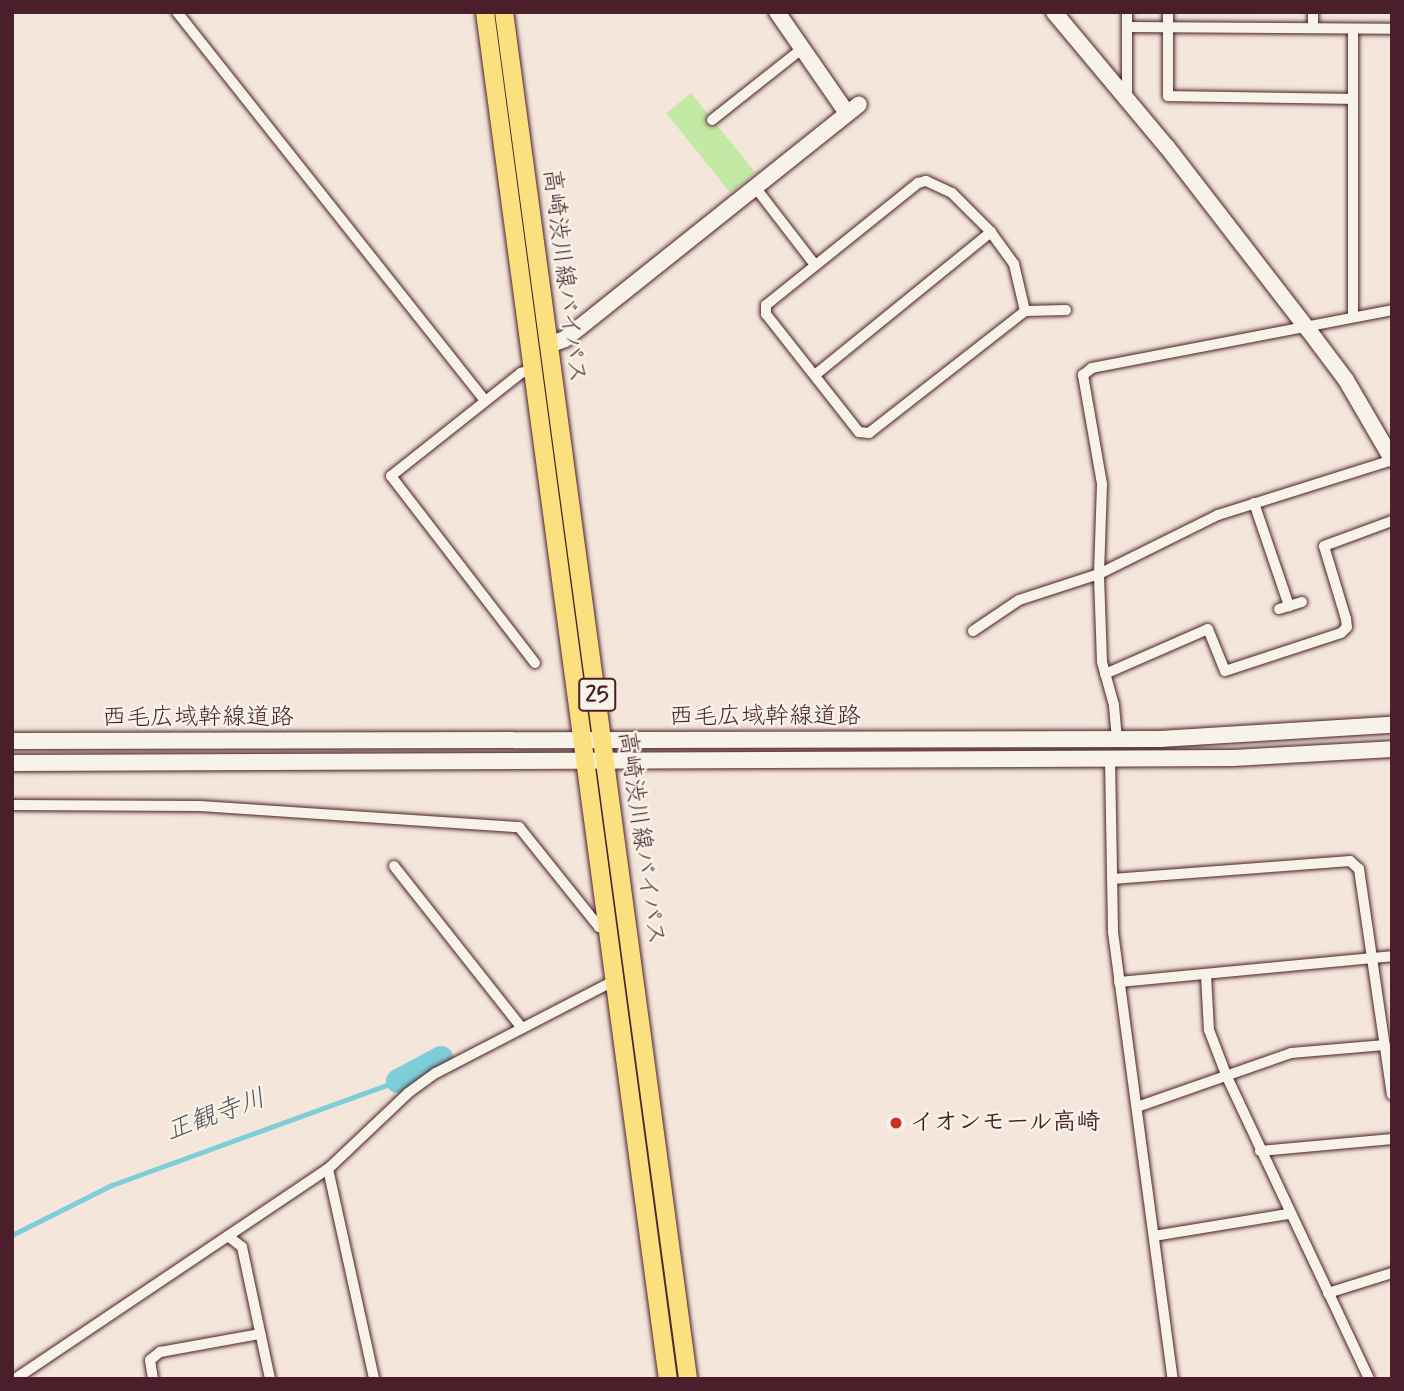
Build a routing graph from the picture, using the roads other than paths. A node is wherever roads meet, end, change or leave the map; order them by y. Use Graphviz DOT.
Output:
graph roads {
  1 [pos="177,12"];
  2 [pos="485,12"];
  3 [pos="504,12"];
  4 [pos="777,12"];
  5 [pos="1054,12"];
  6 [pos="1127,12"];
  7 [pos="1168,12"];
  8 [pos="1313,12"];
  9 [pos="1127,27"];
  10 [pos="1168,28"];
  11 [pos="1313,28"];
  12 [pos="1353,29"];
  13 [pos="1392,29"];
  14 [pos="804,47"];
  15 [pos="1353,99"];
  16 [pos="1127,100"];
  17 [pos="712,120"];
  18 [pos="755,187"];
  19 [pos="991,232"];
  20 [pos="815,265"];
  21 [pos="1066,310"];
  22 [pos="1392,310"];
  23 [pos="1025,311"];
  24 [pos="1353,317"];
  25 [pos="1307,328"];
  26 [pos="549,345"];
  27 [pos="533,369"];
  28 [pos="815,375"];
  29 [pos="485,401"];
  30 [pos="1392,460"];
  31 [pos="1255,503"];
  32 [pos="1392,521"];
  33 [pos="1099,574"];
  34 [pos="1302,602"];
  35 [pos="973,631"];
  36 [pos="535,663"];
  37 [pos="1105,674"];
  38 [pos="1392,725"];
  39 [pos="603,739"];
  40 [pos="582,740"];
  41 [pos="1117,740"];
  42 [pos="12,741"];
  43 [pos="1392,749"];
  44 [pos="1110,758"];
  45 [pos="585,762"];
  46 [pos="606,762"];
  47 [pos="12,763"];
  48 [pos="12,805"];
  49 [pos="394,866"];
  50 [pos="1112,879"];
  51 [pos="610,926"];
  52 [pos="1392,956"];
  53 [pos="1371,960"];
  54 [pos="1206,975"];
  55 [pos="617,979"];
  56 [pos="1119,982"];
  57 [pos="521,1027"];
  58 [pos="1385,1045"];
  59 [pos="1227,1077"];
  60 [pos="1392,1095"];
  61 [pos="1137,1107"];
  62 [pos="1392,1139"];
  63 [pos="1260,1151"];
  64 [pos="328,1169"];
  65 [pos="1289,1214"];
  66 [pos="228,1236"];
  67 [pos="1154,1236"];
  68 [pos="1392,1273"];
  69 [pos="1328,1293"];
  70 [pos="260,1334"];
  71 [pos="15,1379"];
  72 [pos="153,1379"];
  73 [pos="270,1379"];
  74 [pos="374,1379"];
  75 [pos="668,1379"];
  76 [pos="688,1379"];
  77 [pos="1173,1379"];
  78 [pos="1369,1379"];
  1 -- 29 [label="street"];
  2 -- 27 [label="main road, 高崎渋川線バイパス / 25"];
  3 -- 26 [label="main road, 高崎渋川線バイパス / 25"];
  4 -- 14 [label="street"];
  5 -- 16 [label="street"];
  6 -- 9 [label="street"];
  7 -- 10 [label="street"];
  8 -- 11 [label="street"];
  9 -- 10 [label="street"];
  9 -- 16 [label="street"];
  10 -- 11 [label="street"];
  10 -- 15 [label="street"];
  11 -- 12 [label="street"];
  12 -- 13 [label="street"];
  12 -- 15 [label="street"];
  14 -- 17 [label="street"];
  14 -- 18 [label="street"];
  15 -- 24 [label="street"];
  16 -- 25 [label="street"];
  18 -- 20 [label="street"];
  18 -- 26 [label="street"];
  19 -- 20 [label="street"];
  19 -- 23 [label="street"];
  19 -- 28 [label="street"];
  20 -- 28 [label="street"];
  21 -- 23 [label="street"];
  22 -- 24 [label="street"];
  23 -- 28 [label="street"];
  24 -- 25 [label="street"];
  25 -- 30 [label="street"];
  25 -- 33 [label="street"];
  26 -- 39 [label="main road, 高崎渋川線バイパス / 25"];
  27 -- 29 [label="street"];
  27 -- 40 [label="main road, 高崎渋川線バイパス / 25"];
  29 -- 36 [label="street"];
  30 -- 31 [label="street"];
  31 -- 33 [label="street"];
  31 -- 34 [label="street"];
  32 -- 37 [label="street"];
  33 -- 35 [label="street"];
  33 -- 37 [label="street"];
  37 -- 41 [label="street"];
  38 -- 41 [label="street, 西毛広域幹線道路"];
  39 -- 40 [label="street, 西毛広域幹線道路"];
  39 -- 41 [label="street, 西毛広域幹線道路"];
  39 -- 46 [label="main road, 高崎渋川線バイパス / 25"];
  40 -- 42 [label="street, 西毛広域幹線道路"];
  40 -- 45 [label="main road, 高崎渋川線バイパス / 25"];
  43 -- 44 [label="street, 西毛広域幹線道路"];
  44 -- 46 [label="street, 西毛広域幹線道路"];
  44 -- 50 [label="street"];
  45 -- 46 [label="street, 西毛広域幹線道路"];
  45 -- 47 [label="street, 西毛広域幹線道路"];
  45 -- 51 [label="main road, 高崎渋川線バイパス / 25"];
  46 -- 76 [label="main road, 高崎渋川線バイパス / 25"];
  48 -- 51 [label="street"];
  49 -- 57 [label="street"];
  50 -- 53 [label="street"];
  50 -- 56 [label="street"];
  51 -- 55 [label="main road, 高崎渋川線バイパス / 25"];
  52 -- 53 [label="street"];
  53 -- 54 [label="street"];
  53 -- 58 [label="street"];
  54 -- 56 [label="street"];
  54 -- 59 [label="street"];
  55 -- 57 [label="street"];
  55 -- 75 [label="main road, 高崎渋川線バイパス / 25"];
  56 -- 61 [label="street"];
  57 -- 64 [label="street"];
  58 -- 59 [label="street"];
  58 -- 60 [label="street"];
  59 -- 61 [label="street"];
  59 -- 63 [label="street"];
  61 -- 67 [label="street"];
  62 -- 63 [label="street"];
  63 -- 65 [label="street"];
  64 -- 66 [label="street"];
  64 -- 74 [label="street"];
  65 -- 67 [label="street"];
  65 -- 69 [label="street"];
  66 -- 70 [label="street"];
  66 -- 71 [label="street"];
  67 -- 77 [label="street"];
  68 -- 69 [label="street"];
  69 -- 78 [label="street"];
  70 -- 72 [label="street"];
  70 -- 73 [label="street"];
}
